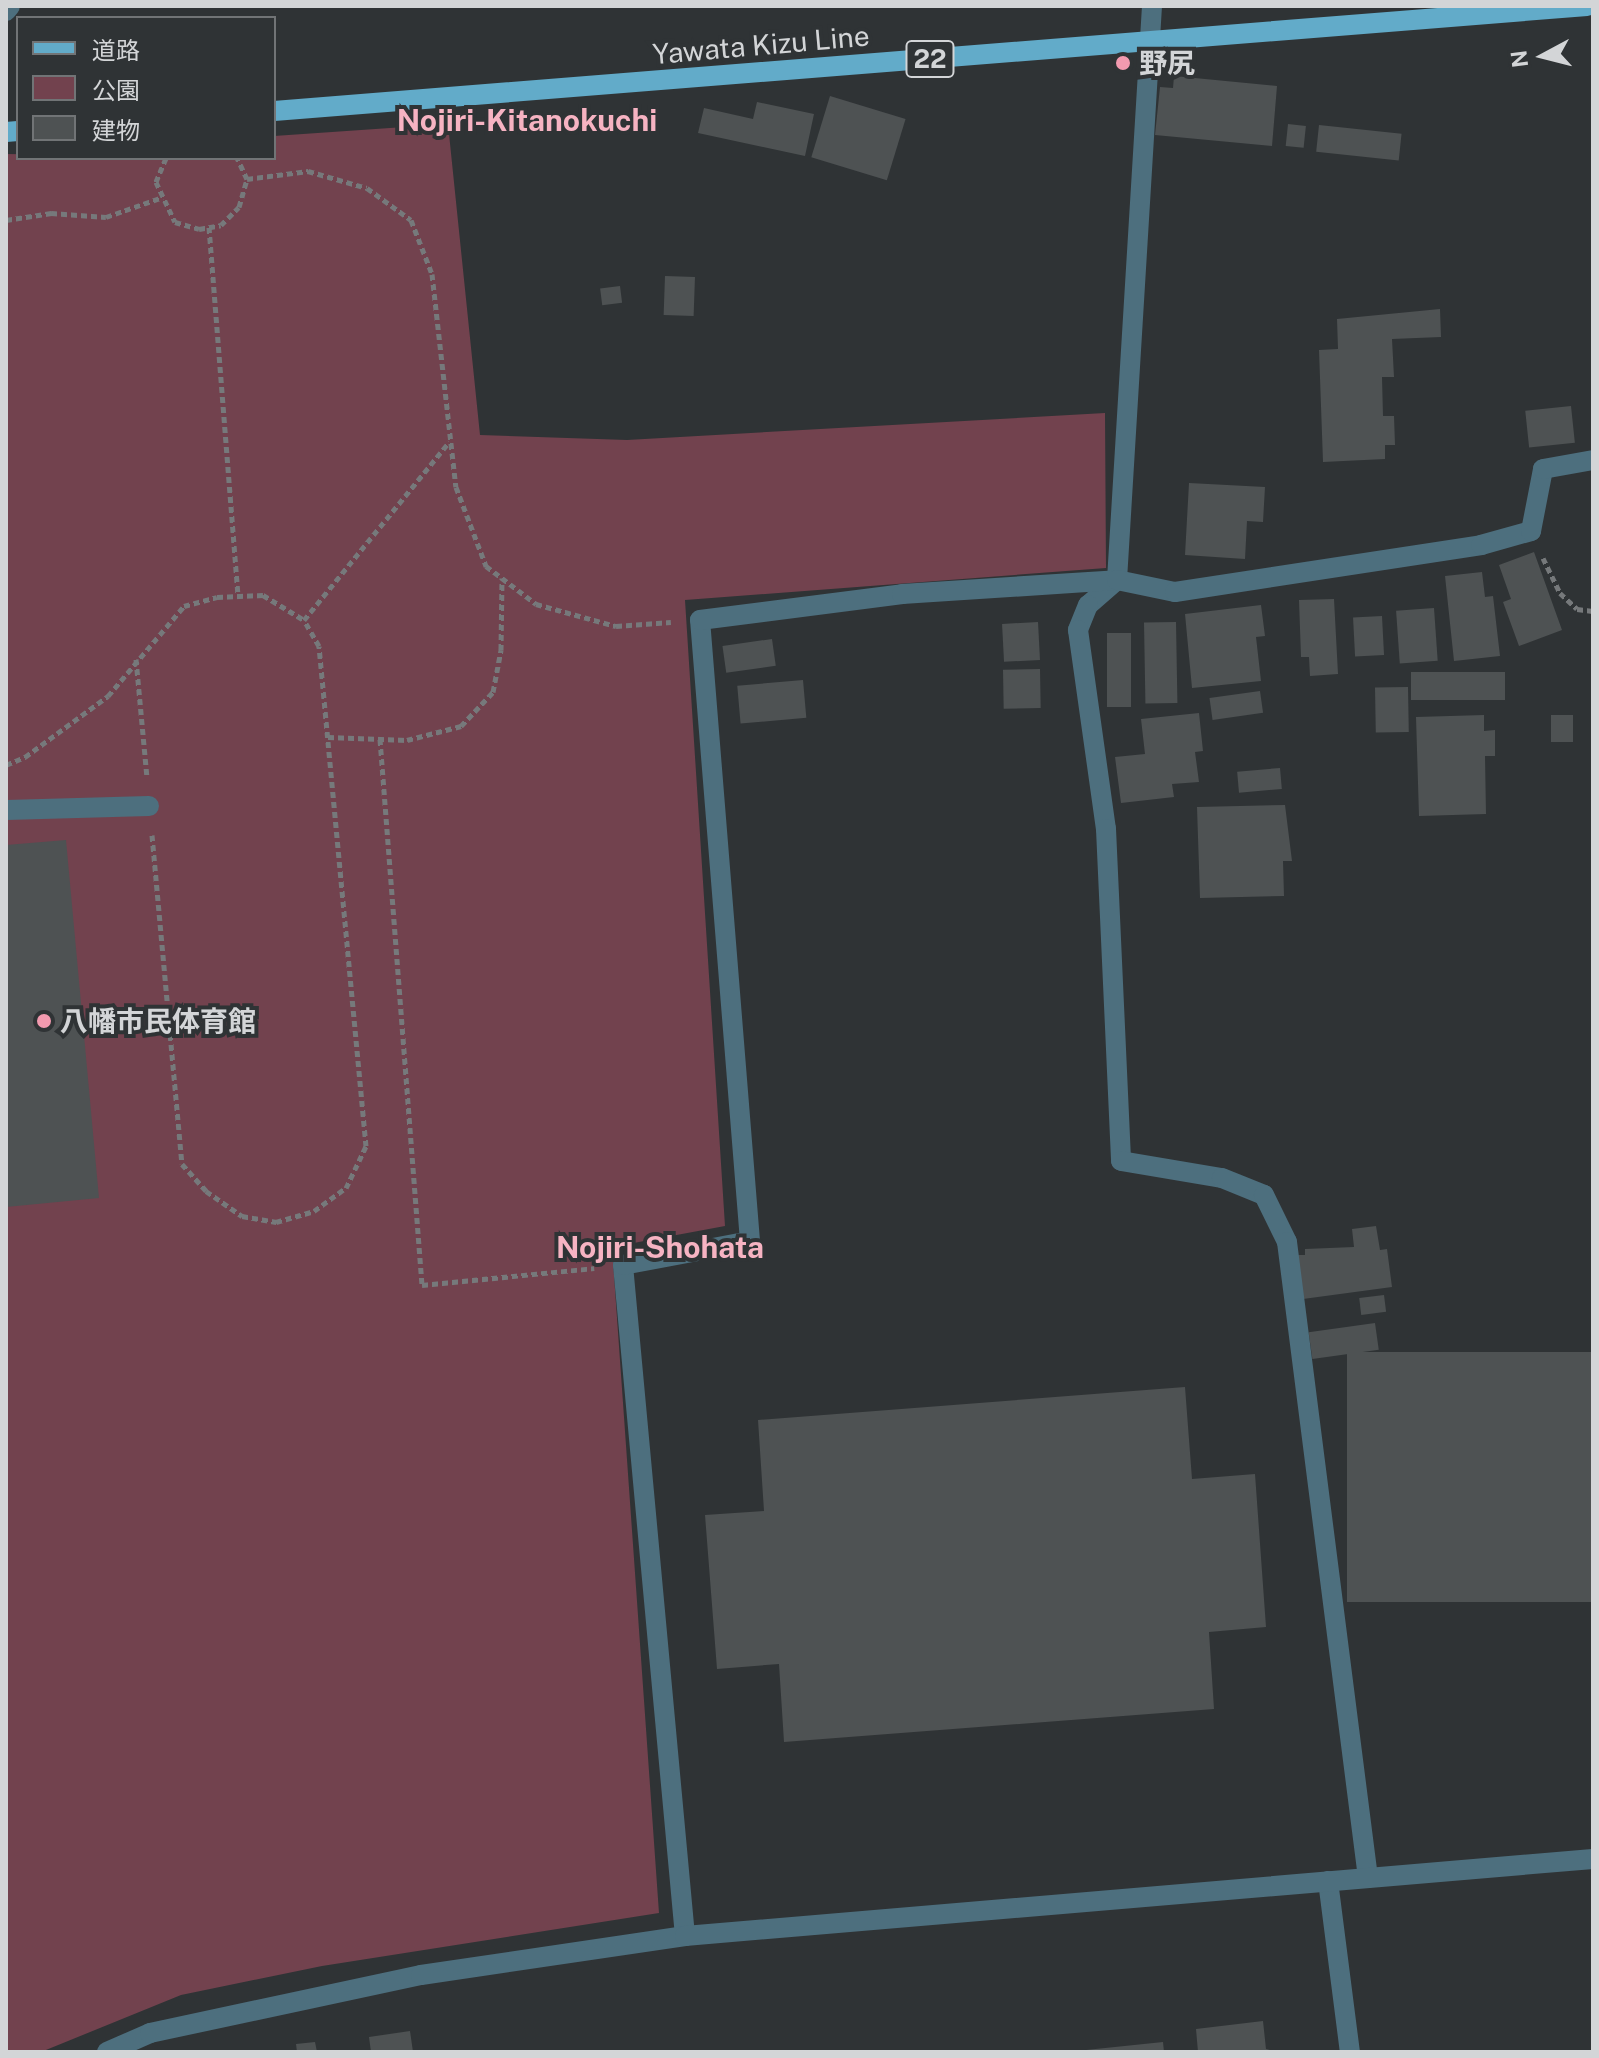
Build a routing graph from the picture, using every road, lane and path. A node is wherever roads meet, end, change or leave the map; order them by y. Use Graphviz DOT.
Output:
graph roads {
  1 [pos="10,6"];
  2 [pos="1152,6"];
  3 [pos="1587,6"];
  4 [pos="6,11"];
  5 [pos="1150,40"];
  6 [pos="276,111"];
  7 [pos="165,160"];
  8 [pos="238,160"];
  9 [pos="247,179"];
  10 [pos="163,197"];
  11 [pos="6,220"];
  12 [pos="209,227"];
  13 [pos="450,441"];
  14 [pos="1593,460"];
  15 [pos="1531,531"];
  16 [pos="502,577"];
  17 [pos="1117,580"];
  18 [pos="238,595"];
  19 [pos="1593,611"];
  20 [pos="304,620"];
  21 [pos="700,620"];
  22 [pos="136,659"];
  23 [pos="328,737"];
  24 [pos="380,739"];
  25 [pos="6,765"];
  26 [pos="149,806"];
  27 [pos="6,810"];
  28 [pos="623,1265"];
  29 [pos="1593,1859"];
  30 [pos="1368,1878"];
  31 [pos="1328,1881"];
  32 [pos="685,1936"];
  33 [pos="107,2052"];
  34 [pos="1350,2052"];
  1 -- 4 [label="street"];
  2 -- 5 [label="street"];
  3 -- 5 [label="main road, Yawata Kizu Line / 22"];
  5 -- 6 [label="main road, Yawata Kizu Line / 22"];
  5 -- 17 [label="street"];
  7 -- 10 [label="path"];
  8 -- 9 [label="path"];
  9 -- 12 [label="path"];
  9 -- 13 [label="path"];
  10 -- 11 [label="path"];
  10 -- 12 [label="path"];
  12 -- 18 [label="path"];
  13 -- 16 [label="path"];
  13 -- 20 [label="path"];
  14 -- 15 [label="street"];
  15 -- 17 [label="street"];
  15 -- 19 [label="path"];
  16 -- 21 [label="path"];
  16 -- 24 [label="path"];
  17 -- 21 [label="street"];
  17 -- 30 [label="street"];
  18 -- 20 [label="path"];
  18 -- 22 [label="path"];
  20 -- 23 [label="path"];
  21 -- 28 [label="street"];
  22 -- 25 [label="path"];
  22 -- 26 [label="path"];
  23 -- 24 [label="path"];
  23 -- 26 [label="path"];
  24 -- 28 [label="path"];
  26 -- 27 [label="street"];
  28 -- 32 [label="street"];
  29 -- 30 [label="street"];
  30 -- 31 [label="street"];
  31 -- 32 [label="street"];
  31 -- 34 [label="street"];
  32 -- 33 [label="street"];
}
